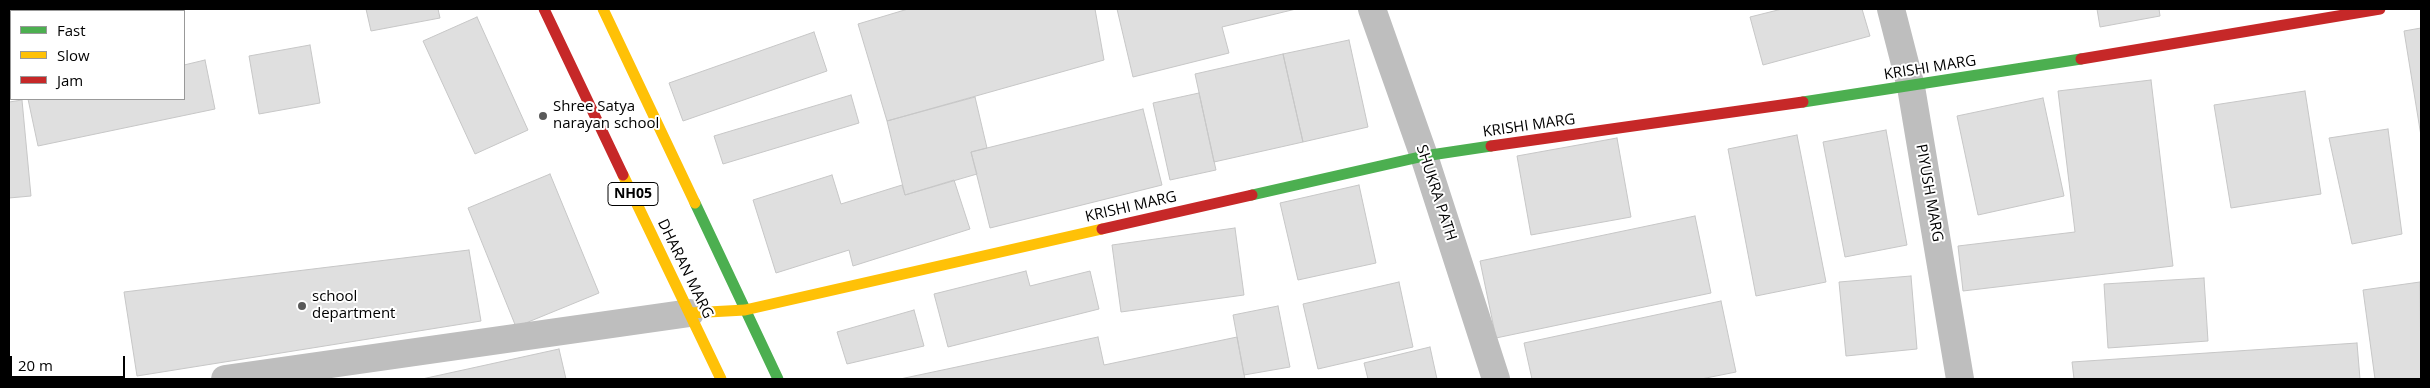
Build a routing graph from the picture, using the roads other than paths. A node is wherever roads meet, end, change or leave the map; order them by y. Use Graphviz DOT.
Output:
graph roads {
  1 [pos="544,9"];
  2 [pos="604,9"];
  3 [pos="1372,9"];
  4 [pos="1891,9"];
  5 [pos="2380,9"];
  6 [pos="1911,87"];
  7 [pos="1424,156"];
  8 [pos="745,310"];
  9 [pos="690,313"];
  10 [pos="225,379"];
  11 [pos="721,379"];
  12 [pos="778,379"];
  13 [pos="1496,379"];
  14 [pos="1960,379"];
  1 -- 9 [label="street, DHARAN MARG / NH05"];
  2 -- 8 [label="street"];
  3 -- 7 [label="street, SHUKRA PATH"];
  4 -- 6 [label="street, PIYUSH MARG"];
  5 -- 6 [label="street, KRISHI MARG"];
  6 -- 7 [label="street, KRISHI MARG"];
  6 -- 14 [label="street, PIYUSH MARG"];
  7 -- 8 [label="street, KRISHI MARG"];
  7 -- 13 [label="street, SHUKRA PATH"];
  8 -- 9 [label="street, KRISHI MARG"];
  8 -- 12 [label="street"];
  9 -- 10 [label="street"];
  9 -- 11 [label="street, DHARAN MARG / NH05"];
}
